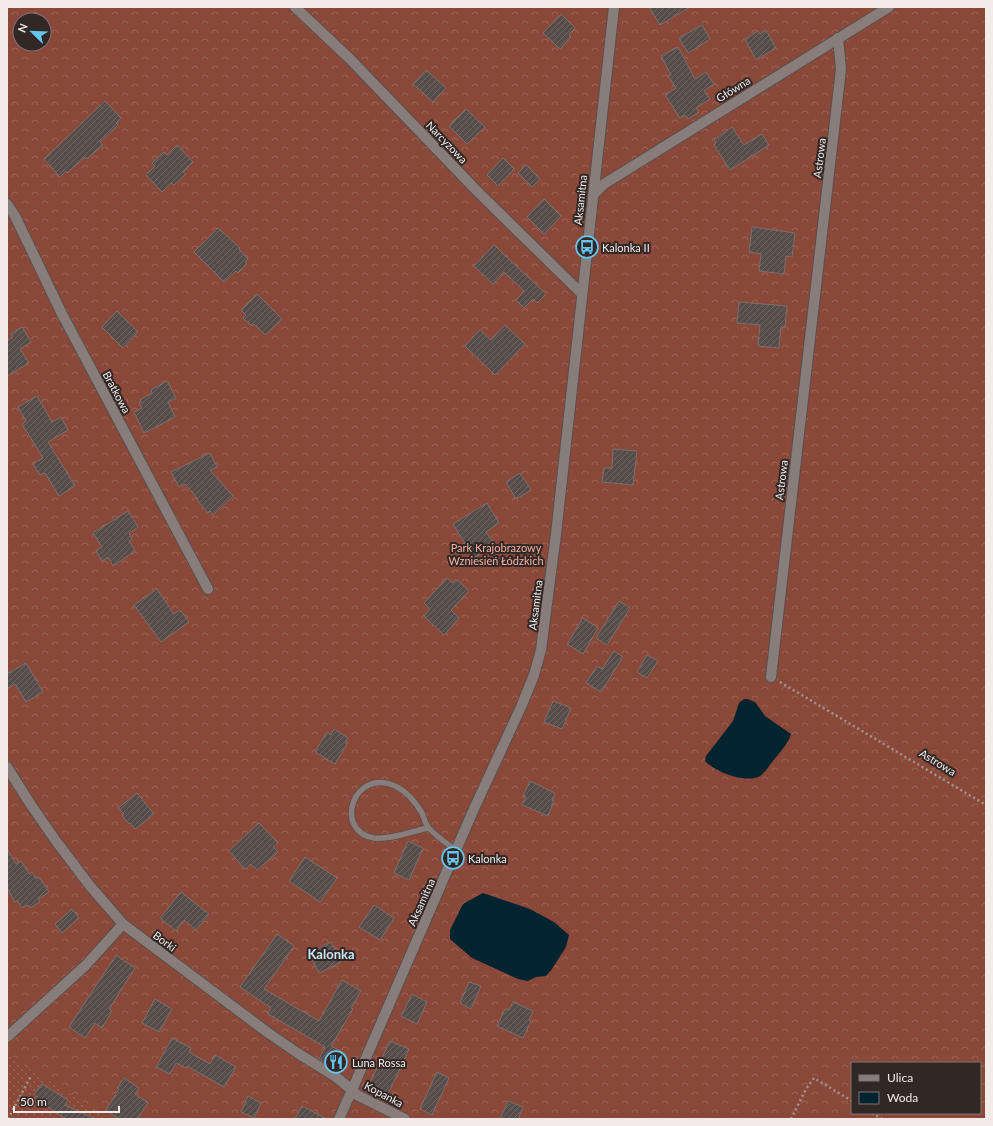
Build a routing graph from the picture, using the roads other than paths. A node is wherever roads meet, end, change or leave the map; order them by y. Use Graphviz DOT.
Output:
graph roads {
  1 [pos="296,7"];
  2 [pos="614,7"];
  3 [pos="889,7"];
  4 [pos="838,38"];
  5 [pos="593,195"];
  6 [pos="7,204"];
  7 [pos="582,294"];
  8 [pos="208,589"];
  9 [pos="770,677"];
  10 [pos="7,767"];
  11 [pos="428,828"];
  12 [pos="457,850"];
  13 [pos="123,924"];
  14 [pos="7,1037"];
  15 [pos="352,1090"];
  16 [pos="339,1119"];
  17 [pos="405,1119"];
  1 -- 7 [label="street, Narcyzowa"];
  2 -- 5 [label="street, Aksamitna"];
  3 -- 4 [label="street, Główna"];
  4 -- 5 [label="street, Główna"];
  4 -- 9 [label="street, Astrowa"];
  5 -- 7 [label="street, Aksamitna"];
  6 -- 8 [label="street, Bratkowa"];
  7 -- 12 [label="street, Aksamitna"];
  10 -- 13 [label="street, Borki"];
  11 -- 11 [label="lane"];
  11 -- 12 [label="lane"];
  12 -- 15 [label="street, Aksamitna"];
  13 -- 14 [label="street"];
  13 -- 15 [label="street, Borki"];
  15 -- 16 [label="street, Aksamitna"];
  15 -- 17 [label="street, Kopanka"];
}
